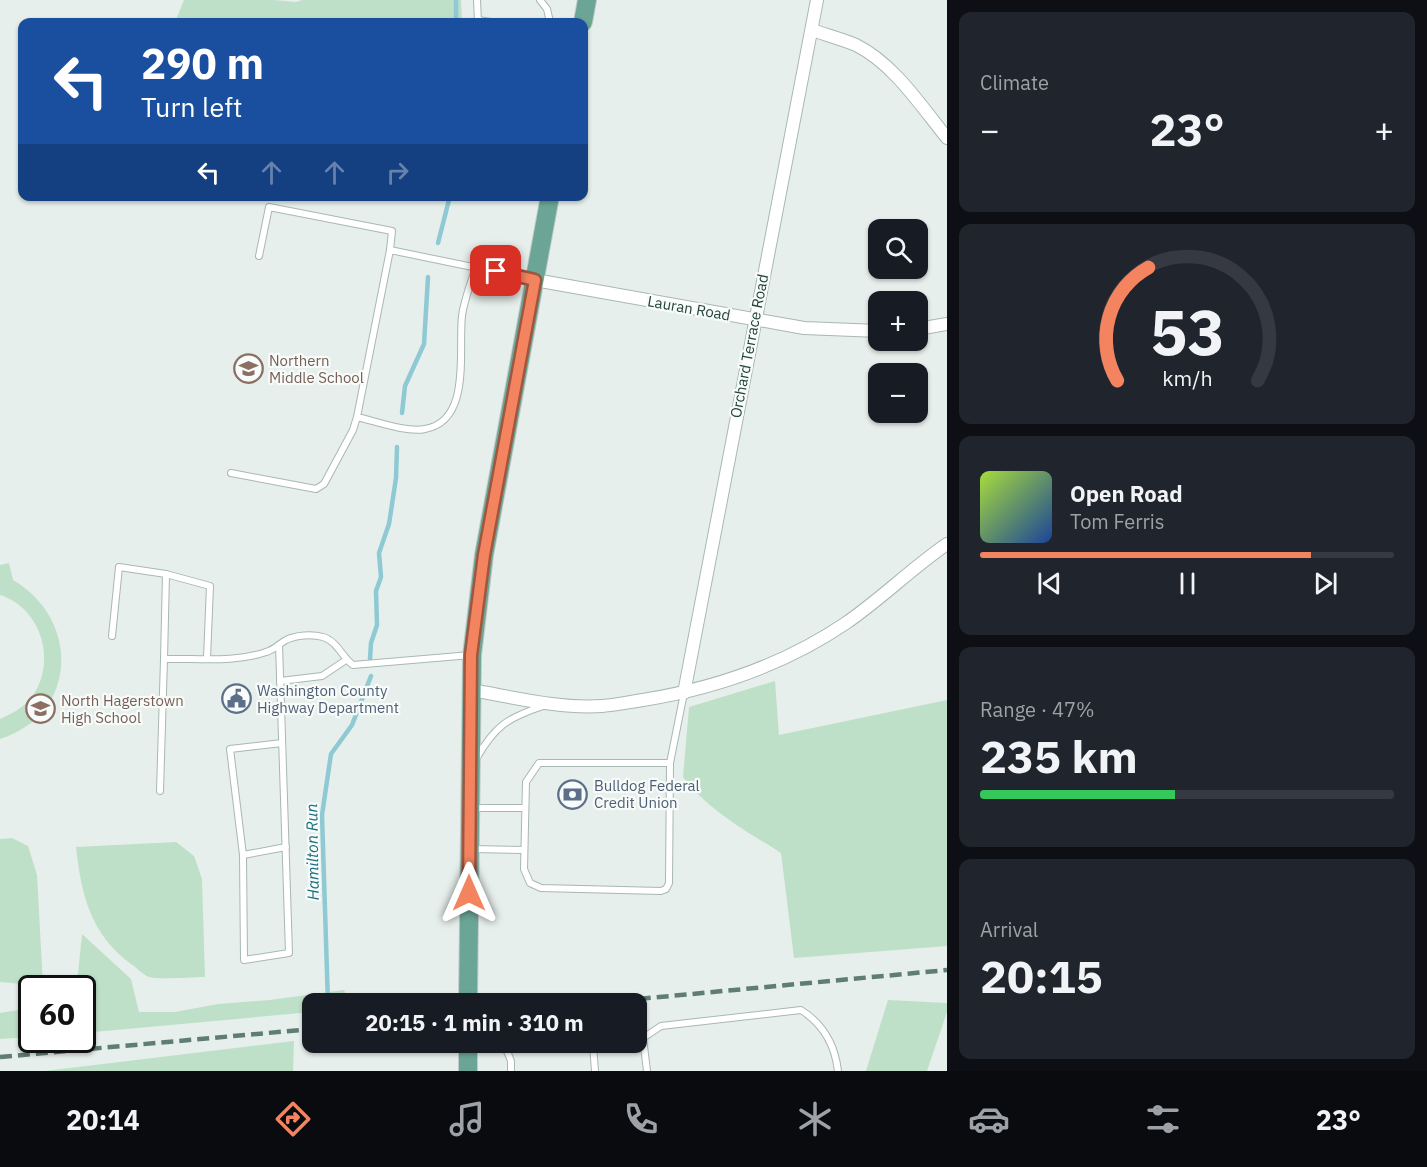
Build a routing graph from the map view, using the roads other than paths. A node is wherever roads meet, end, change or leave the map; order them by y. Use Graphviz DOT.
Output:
graph roads {
  1 [pos="477,0"];
  2 [pos="540,0"];
  3 [pos="587,0"];
  4 [pos="817,0"];
  5 [pos="478,18"];
  6 [pos="549,18"];
  7 [pos="584,18"];
  8 [pos="812,30"];
  9 [pos="947,138"];
  10 [pos="549,201"];
  11 [pos="390,250"];
  12 [pos="259,256"];
  13 [pos="476,267"];
  14 [pos="535,280"];
  15 [pos="754,320"];
  16 [pos="947,324"];
  17 [pos="928,328"];
  18 [pos="868,331"];
  19 [pos="357,417"];
  20 [pos="231,472"];
  21 [pos="947,544"];
  22 [pos="166,574"];
  23 [pos="112,636"];
  24 [pos="279,645"];
  25 [pos="471,655"];
  26 [pos="207,658"];
  27 [pos="164,659"];
  28 [pos="346,660"];
  29 [pos="280,681"];
  30 [pos="471,690"];
  31 [pos="684,693"];
  32 [pos="552,703"];
  33 [pos="282,743"];
  34 [pos="670,763"];
  35 [pos="470,770"];
  36 [pos="160,791"];
  37 [pos="470,808"];
  38 [pos="525,808"];
  39 [pos="286,847"];
  40 [pos="470,849"];
  41 [pos="524,850"];
  42 [pos="243,855"];
  43 [pos="468,993"];
  44 [pos="647,1034"];
  45 [pos="468,1053"];
  46 [pos="508,1053"];
  47 [pos="594,1053"];
  48 [pos="643,1053"];
  49 [pos="468,1071"];
  50 [pos="511,1071"];
  51 [pos="595,1071"];
  52 [pos="646,1071"];
  53 [pos="838,1071"];
  1 -- 5 [label="lane"];
  2 -- 6 [label="lane"];
  3 -- 7 [label="main road"];
  4 -- 8 [label="street, Orchard Terrace Road"];
  8 -- 9 [label="street"];
  8 -- 15 [label="street, Orchard Terrace Road"];
  10 -- 14 [label="main road"];
  11 -- 12 [label="lane"];
  11 -- 13 [label="lane"];
  11 -- 19 [label="lane"];
  13 -- 14 [label="lane"];
  13 -- 19 [label="lane"];
  14 -- 15 [label="street, Lauran Road"];
  14 -- 25 [label="main road"];
  15 -- 18 [label="street, Lauran Road"];
  15 -- 31 [label="street, Orchard Terrace Road"];
  16 -- 17 [label="street"];
  19 -- 20 [label="lane"];
  21 -- 31 [label="street"];
  22 -- 23 [label="lane"];
  22 -- 26 [label="lane"];
  22 -- 27 [label="lane"];
  24 -- 26 [label="lane"];
  24 -- 28 [label="lane"];
  24 -- 29 [label="lane"];
  25 -- 28 [label="lane"];
  25 -- 30 [label="main road"];
  26 -- 27 [label="lane"];
  27 -- 36 [label="lane"];
  28 -- 29 [label="lane"];
  29 -- 33 [label="lane"];
  30 -- 32 [label="street"];
  30 -- 35 [label="main road"];
  31 -- 32 [label="street"];
  31 -- 34 [label="lane"];
  32 -- 35 [label="lane"];
  33 -- 39 [label="lane"];
  33 -- 42 [label="lane"];
  34 -- 38 [label="lane"];
  34 -- 41 [label="lane"];
  35 -- 37 [label="main road"];
  37 -- 38 [label="lane"];
  37 -- 40 [label="main road"];
  38 -- 41 [label="lane"];
  39 -- 42 [label="lane"];
  39 -- 42 [label="lane"];
  40 -- 41 [label="lane"];
  40 -- 43 [label="main road"];
  44 -- 53 [label="lane"];
  45 -- 49 [label="main road"];
  46 -- 50 [label="lane"];
  47 -- 51 [label="lane"];
  48 -- 52 [label="lane"];
}
